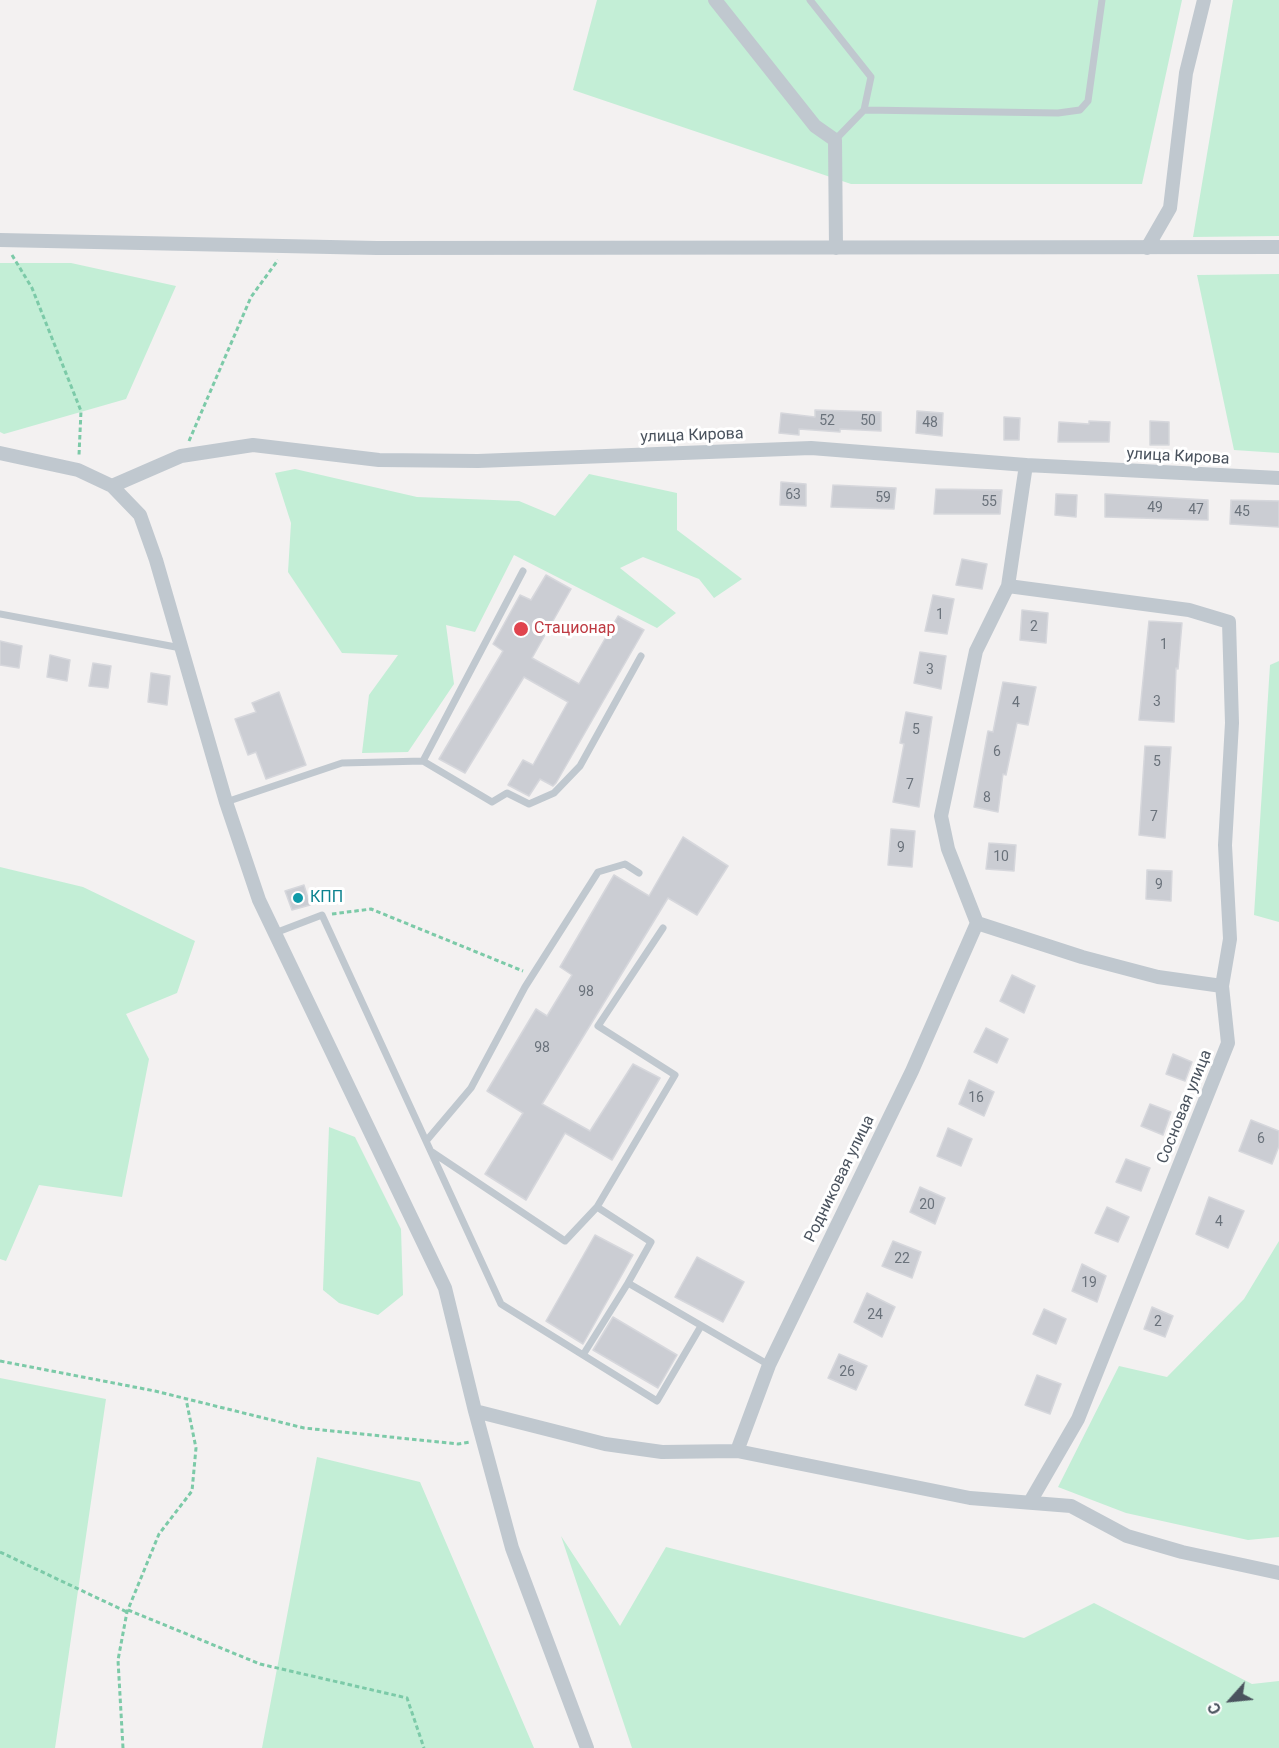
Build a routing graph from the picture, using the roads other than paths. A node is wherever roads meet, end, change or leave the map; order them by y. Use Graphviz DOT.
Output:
graph roads {
  1 [pos="715,0"];
  2 [pos="810,0"];
  3 [pos="1102,0"];
  4 [pos="1204,0"];
  5 [pos="864,110"];
  6 [pos="835,140"];
  7 [pos="2,240"];
  8 [pos="1279,247"];
  9 [pos="836,248"];
  10 [pos="1148,248"];
  11 [pos="0,453"];
  12 [pos="1026,465"];
  13 [pos="1279,478"];
  14 [pos="112,486"];
  15 [pos="523,571"];
  16 [pos="1008,586"];
  17 [pos="0,614"];
  18 [pos="181,648"];
  19 [pos="641,656"];
  20 [pos="423,761"];
  21 [pos="226,802"];
  22 [pos="639,873"];
  23 [pos="977,922"];
  24 [pos="663,928"];
  25 [pos="275,933"];
  26 [pos="1222,986"];
  27 [pos="427,1140"];
  28 [pos="432,1152"];
  29 [pos="597,1207"];
  30 [pos="628,1283"];
  31 [pos="701,1326"];
  32 [pos="583,1355"];
  33 [pos="769,1365"];
  34 [pos="475,1411"];
  35 [pos="737,1452"];
  36 [pos="1030,1502"];
  37 [pos="1279,1573"];
  38 [pos="587,1748"];
  1 -- 6 [label="street"];
  2 -- 5 [label="lane"];
  3 -- 5 [label="lane"];
  4 -- 10 [label="street"];
  5 -- 6 [label="lane"];
  6 -- 9 [label="street"];
  7 -- 9 [label="street"];
  8 -- 10 [label="street"];
  9 -- 10 [label="street"];
  11 -- 14 [label="street"];
  12 -- 13 [label="street, улица Кирова"];
  12 -- 14 [label="street, улица Кирова"];
  12 -- 16 [label="street"];
  14 -- 18 [label="street"];
  15 -- 20 [label="lane"];
  16 -- 23 [label="street"];
  16 -- 26 [label="street, Сосновая улица"];
  17 -- 18 [label="lane"];
  18 -- 21 [label="street"];
  19 -- 20 [label="lane"];
  20 -- 21 [label="lane"];
  21 -- 25 [label="street"];
  22 -- 27 [label="lane"];
  23 -- 26 [label="street"];
  23 -- 33 [label="street, Родниковая улица"];
  24 -- 29 [label="lane"];
  25 -- 27 [label="lane"];
  25 -- 34 [label="street"];
  26 -- 36 [label="street, Сосновая улица"];
  27 -- 28 [label="lane"];
  28 -- 29 [label="lane"];
  28 -- 32 [label="lane"];
  29 -- 30 [label="lane"];
  30 -- 31 [label="lane"];
  30 -- 32 [label="lane"];
  31 -- 32 [label="lane"];
  31 -- 33 [label="lane"];
  33 -- 35 [label="street, Родниковая улица"];
  34 -- 35 [label="street"];
  34 -- 38 [label="street"];
  35 -- 36 [label="street"];
  36 -- 37 [label="street"];
}
